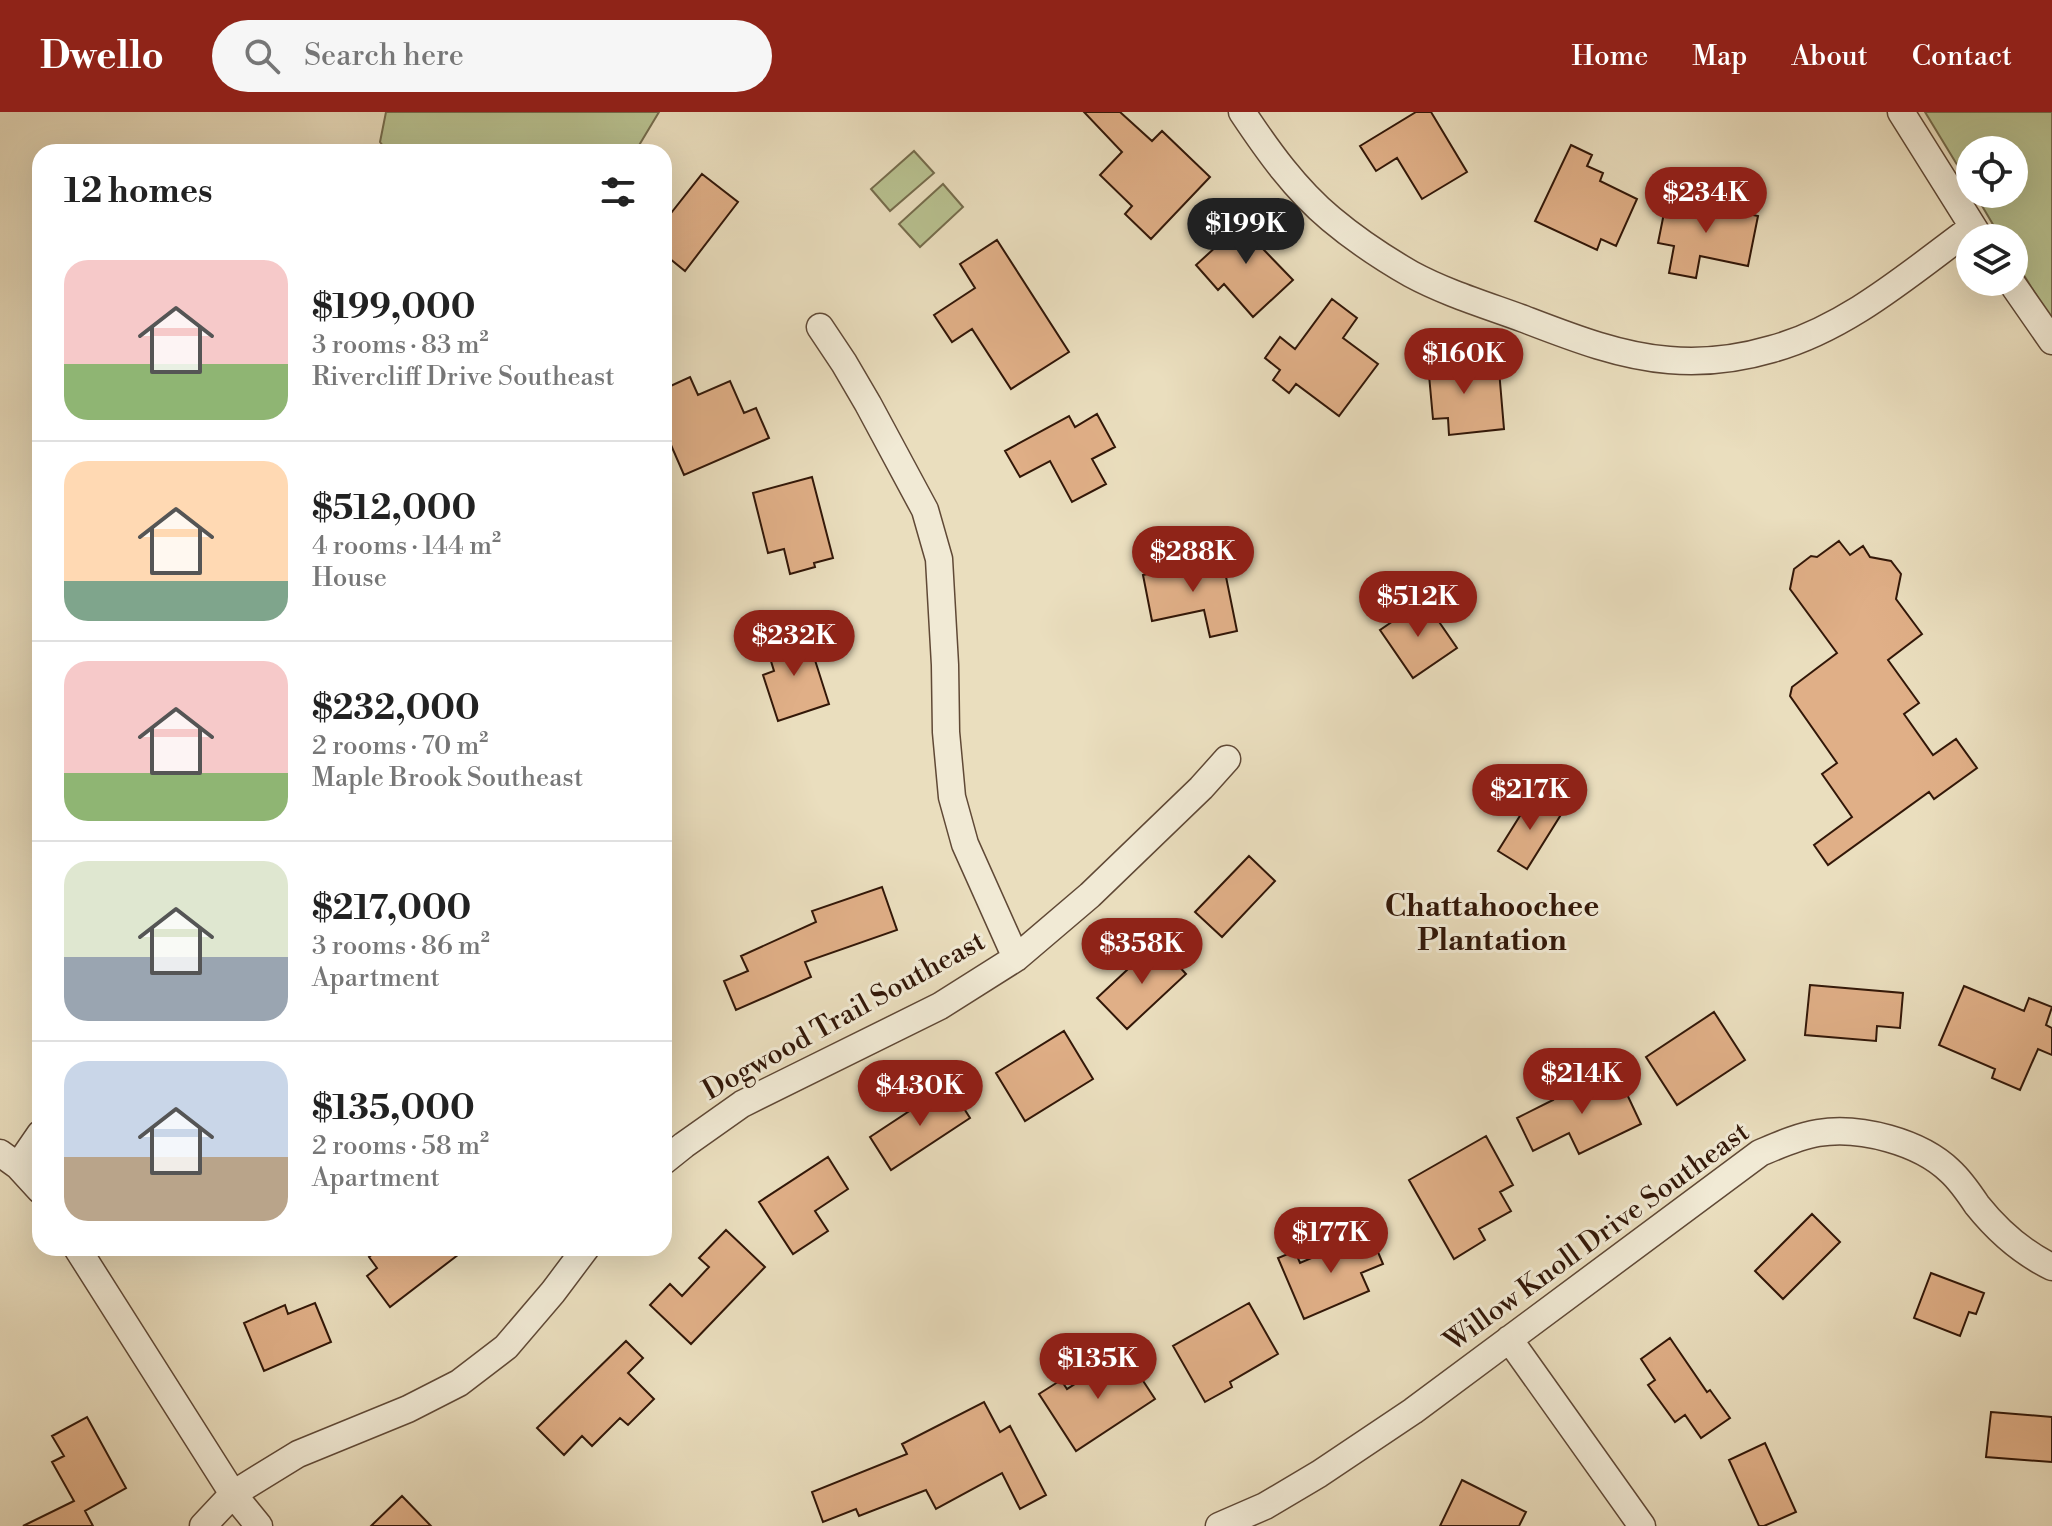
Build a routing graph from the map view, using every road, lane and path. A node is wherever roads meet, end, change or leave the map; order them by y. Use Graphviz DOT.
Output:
graph roads {
  1 [pos="1243,112"];
  2 [pos="1901,112"];
  3 [pos="1972,224"];
  4 [pos="1956,246"];
  5 [pos="2021,296"];
  6 [pos="820,327"];
  7 [pos="2052,341"];
  8 [pos="1227,759"];
  9 [pos="1016,958"];
  10 [pos="32,1140"];
  11 [pos="672,1155"];
  12 [pos="9,1159"];
  13 [pos="32,1182"];
  14 [pos="82,1256"];
  15 [pos="580,1256"];
  16 [pos="2052,1267"];
  17 [pos="1509,1339"];
  18 [pos="233,1494"];
  19 [pos="203,1526"];
  20 [pos="259,1526"];
  21 [pos="1219,1526"];
  22 [pos="1642,1526"];
  1 -- 4 [label="street"];
  2 -- 3 [label="street"];
  5 -- 7 [label="street"];
  6 -- 9 [label="street"];
  8 -- 9 [label="street, Dogwood Trail Southeast"];
  9 -- 11 [label="street, Dogwood Trail Southeast"];
  10 -- 12 [label="street"];
  12 -- 13 [label="street"];
  14 -- 18 [label="street"];
  15 -- 18 [label="street"];
  16 -- 17 [label="street, Willow Knoll Drive Southeast"];
  17 -- 21 [label="street, Willow Knoll Drive Southeast"];
  17 -- 22 [label="street"];
  18 -- 19 [label="street"];
  18 -- 20 [label="street"];
}
